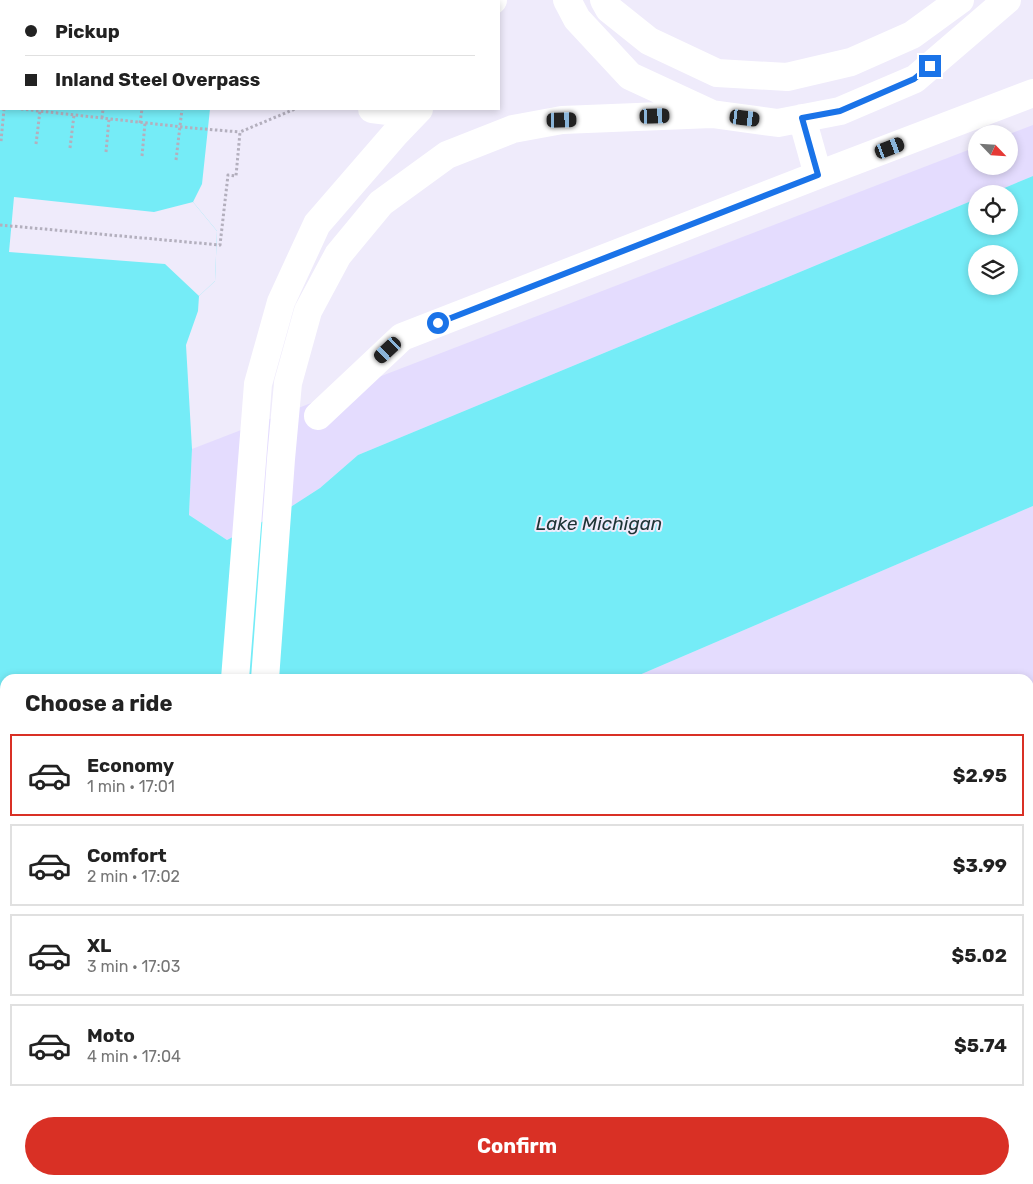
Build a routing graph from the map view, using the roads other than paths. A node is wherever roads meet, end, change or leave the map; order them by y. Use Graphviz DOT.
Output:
graph roads {
  1 [pos="567,0"];
  2 [pos="604,0"];
  3 [pos="960,0"];
  4 [pos="1007,0"];
  5 [pos="1033,93"];
  6 [pos="418,110"];
  7 [pos="712,114"];
  8 [pos="802,118"];
  9 [pos="818,175"];
  10 [pos="318,416"];
  11 [pos="234,674"];
  12 [pos="265,674"];
  1 -- 7 [label="street"];
  2 -- 3 [label="street"];
  4 -- 8 [label="street"];
  5 -- 9 [label="street"];
  6 -- 11 [label="street"];
  7 -- 8 [label="street"];
  7 -- 12 [label="street"];
  8 -- 9 [label="street"];
  9 -- 10 [label="street"];
}
